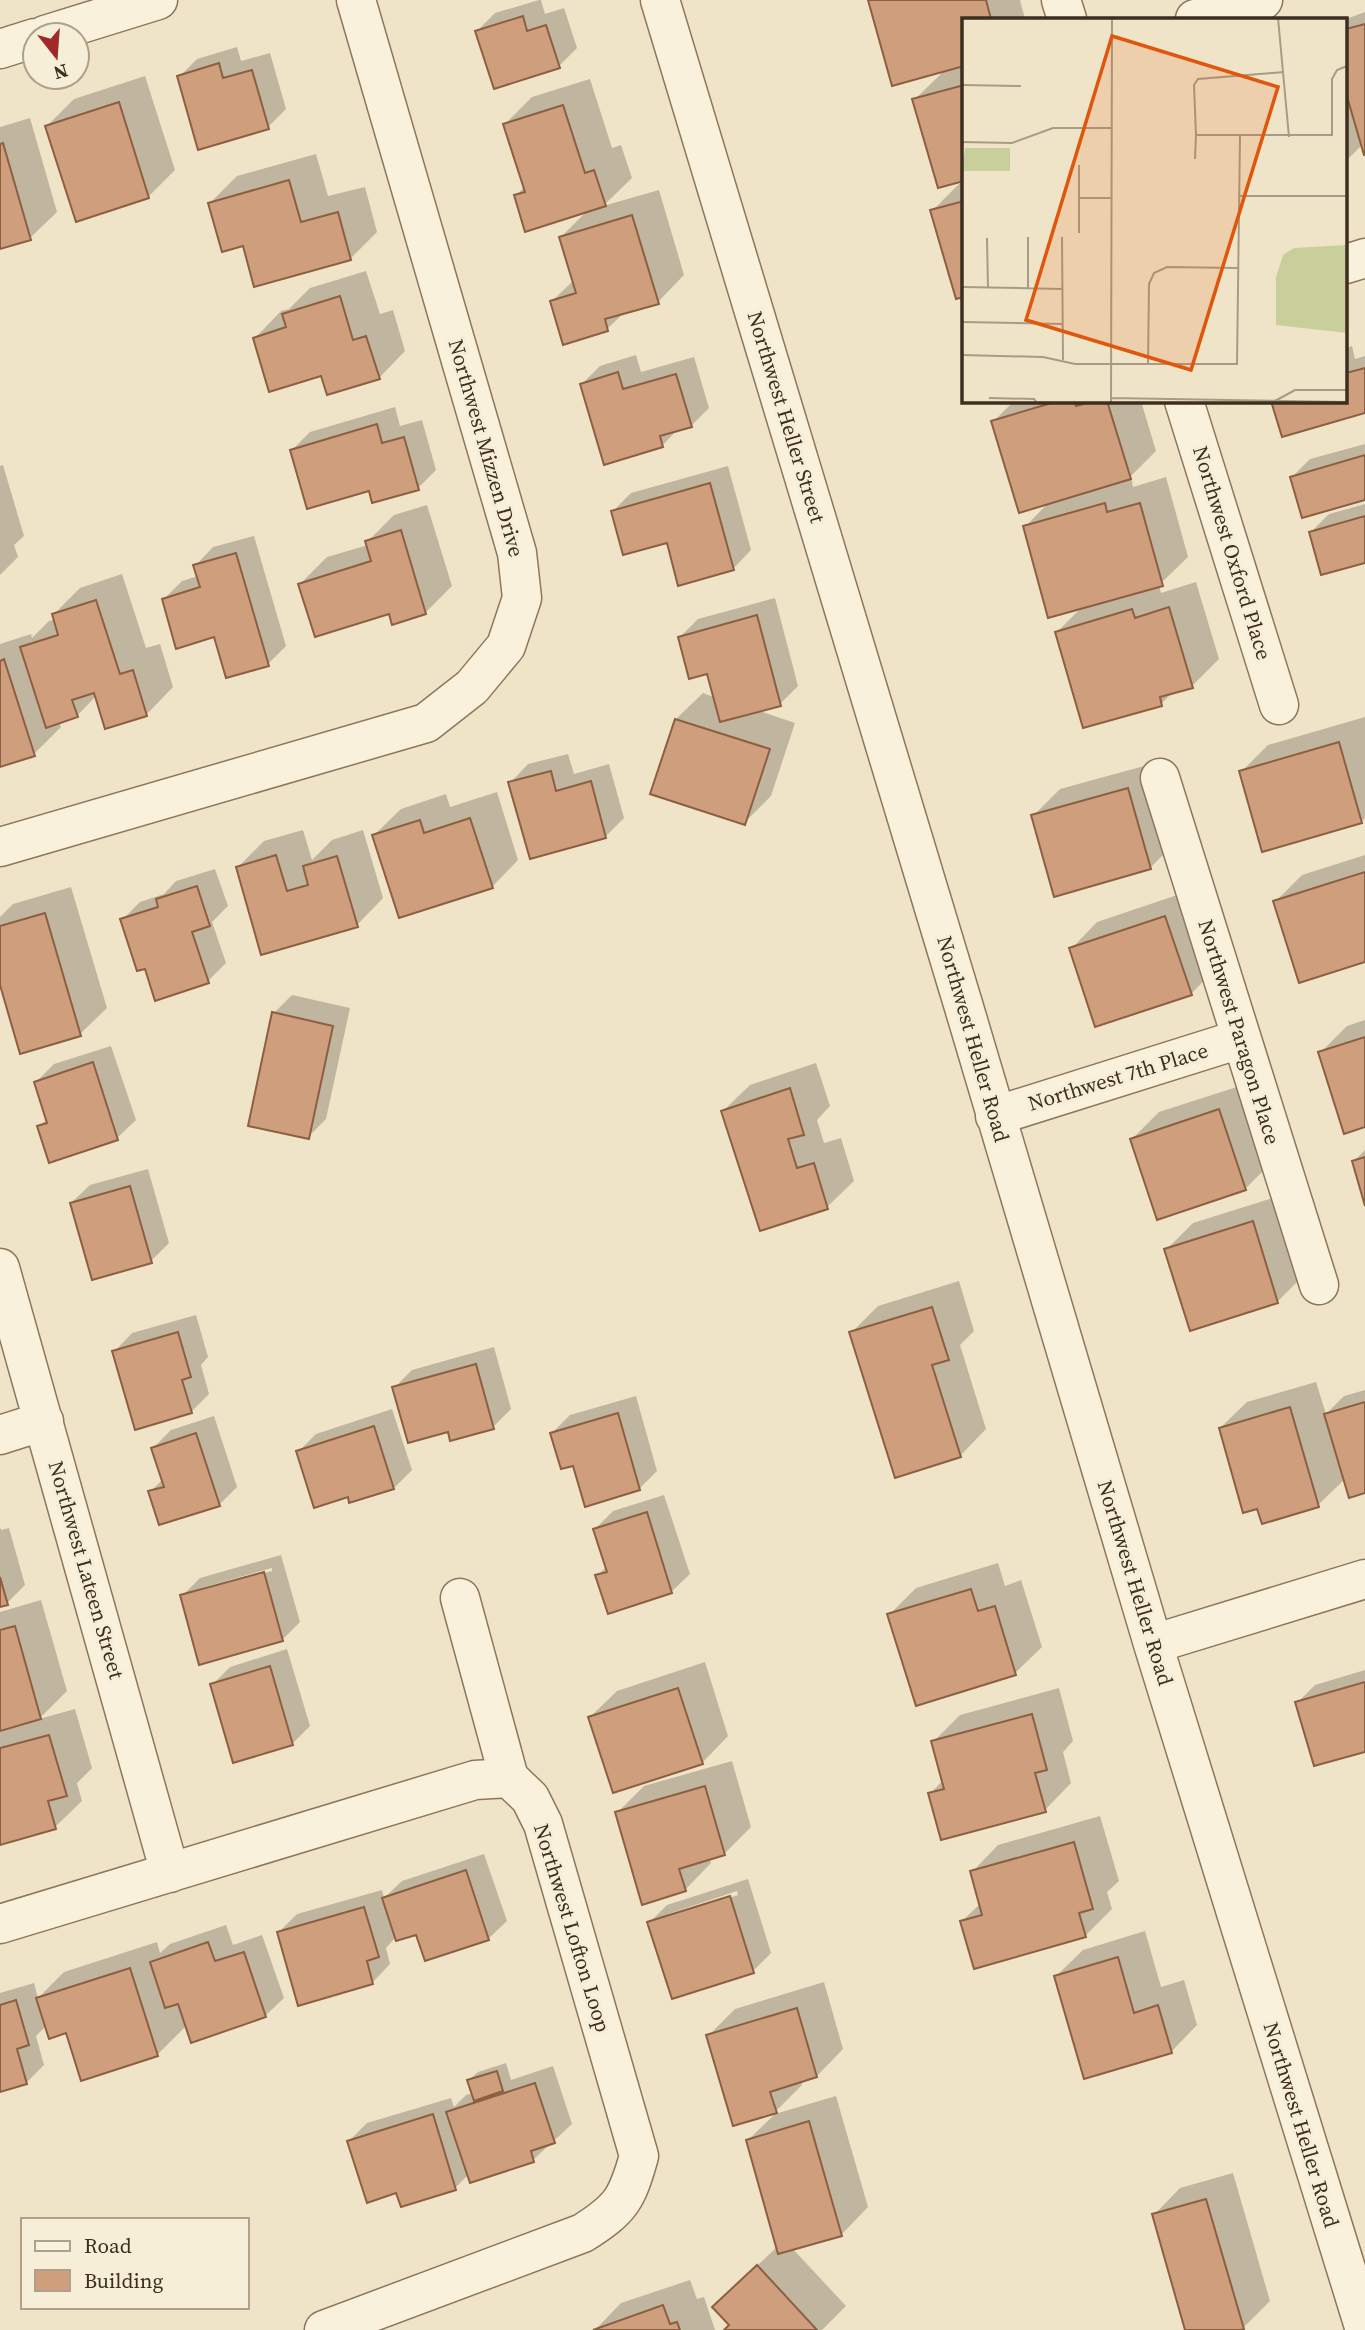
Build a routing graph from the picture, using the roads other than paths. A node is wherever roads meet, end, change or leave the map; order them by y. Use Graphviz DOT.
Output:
graph roads {
  1 [pos="158,0"];
  2 [pos="356,0"];
  3 [pos="660,0"];
  4 [pos="1061,0"];
  5 [pos="1264,0"];
  6 [pos="1067,18"];
  7 [pos="1199,18"];
  8 [pos="90,21"];
  9 [pos="21,42"];
  10 [pos="0,49"];
  11 [pos="1365,258"];
  12 [pos="1348,263"];
  13 [pos="1184,402"];
  14 [pos="1279,705"];
  15 [pos="1160,778"];
  16 [pos="912,833"];
  17 [pos="0,847"];
  18 [pos="1240,1039"];
  19 [pos="995,1116"];
  20 [pos="0,1268"];
  21 [pos="1319,1285"];
  22 [pos="44,1421"];
  23 [pos="0,1434"];
  24 [pos="1365,1579"];
  25 [pos="460,1598"];
  26 [pos="1153,1644"];
  27 [pos="509,1778"];
  28 [pos="170,1873"];
  29 [pos="0,1924"];
  30 [pos="324,2330"];
  31 [pos="1365,2330"];
  1 -- 8 [label="street"];
  2 -- 17 [label="street, Northwest Mizzen Drive"];
  3 -- 16 [label="street, Northwest Heller Street"];
  4 -- 6 [label="street"];
  5 -- 7 [label="street"];
  9 -- 10 [label="street"];
  11 -- 12 [label="street"];
  13 -- 14 [label="street, Northwest Oxford Place"];
  15 -- 18 [label="street, Northwest Paragon Place"];
  16 -- 19 [label="street, Northwest Heller Road"];
  18 -- 19 [label="street, Northwest 7th Place"];
  18 -- 21 [label="street, Northwest Paragon Place"];
  19 -- 26 [label="street, Northwest Heller Road"];
  20 -- 22 [label="street, Northwest Lateen Street"];
  22 -- 23 [label="street"];
  22 -- 28 [label="street, Northwest Lateen Street"];
  24 -- 26 [label="street"];
  25 -- 27 [label="street"];
  26 -- 31 [label="street, Northwest Heller Road"];
  27 -- 28 [label="street"];
  27 -- 30 [label="street, Northwest Lofton Loop"];
  28 -- 29 [label="street"];
}
